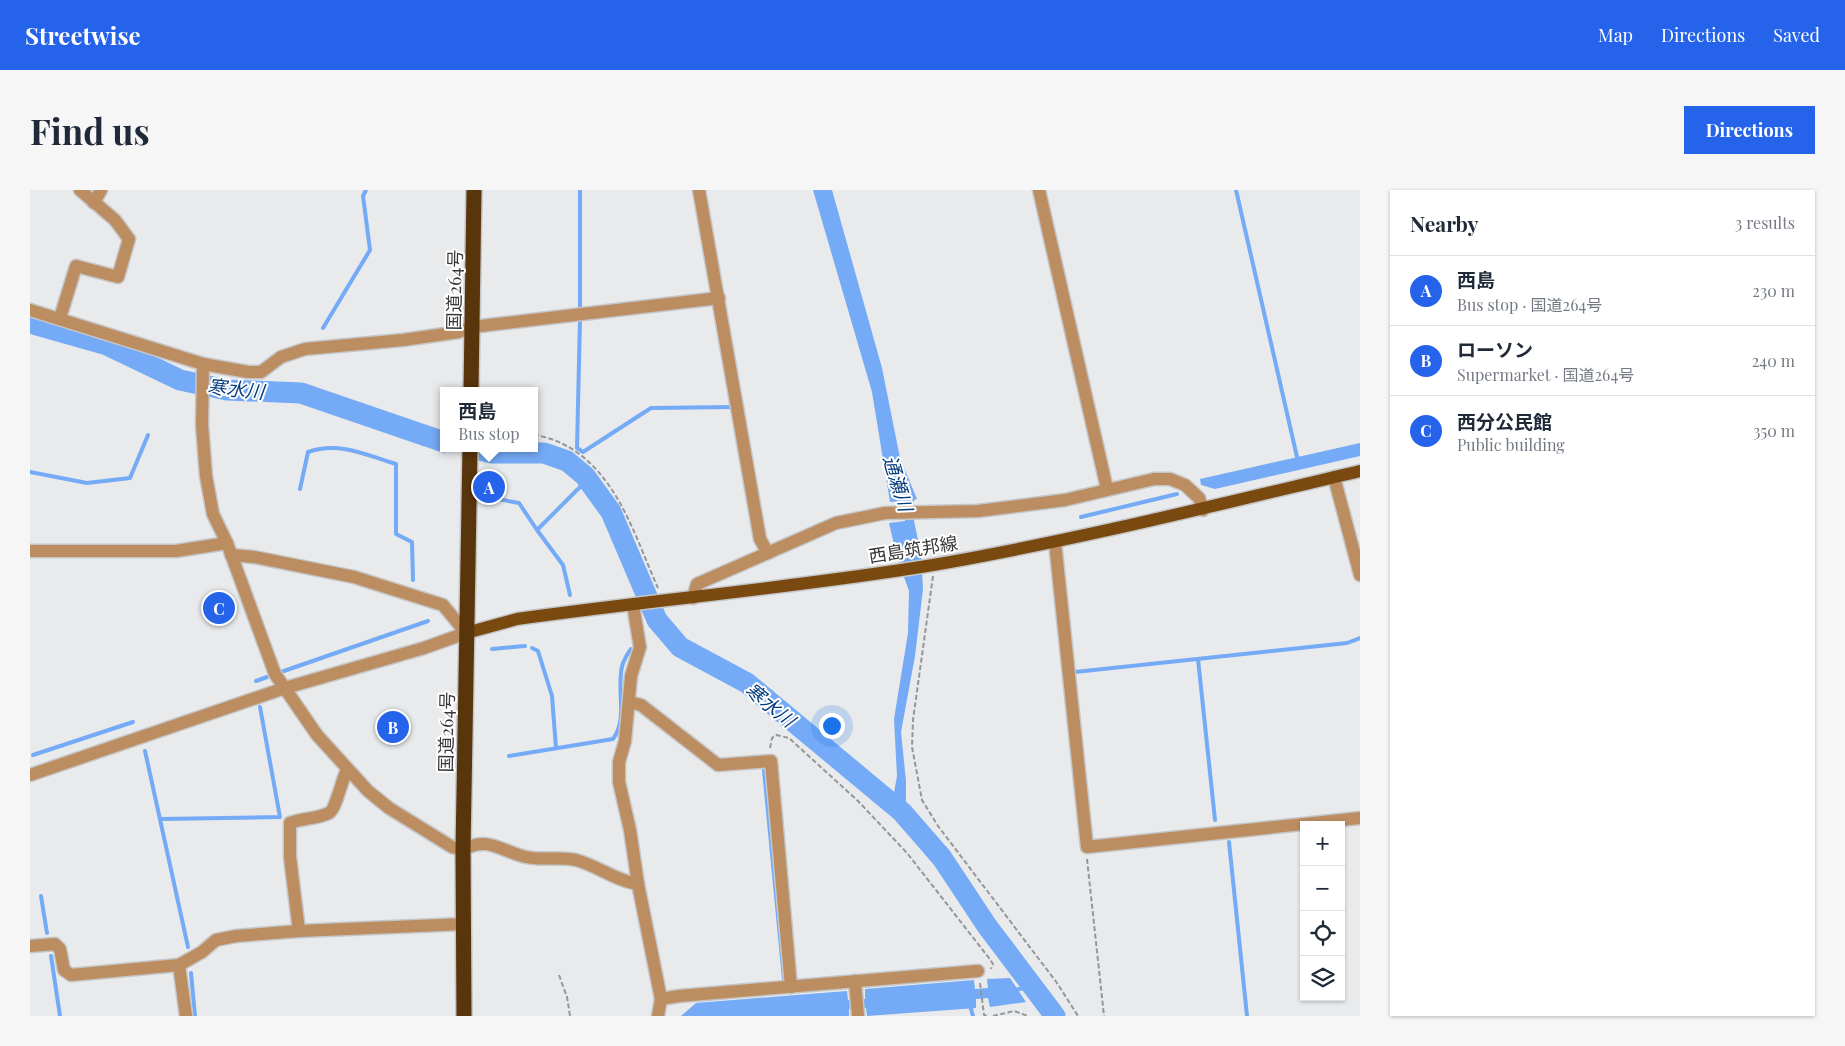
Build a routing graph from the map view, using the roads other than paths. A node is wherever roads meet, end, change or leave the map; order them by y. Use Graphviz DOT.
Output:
graph roads {
  1 [pos="80,190"];
  2 [pos="101,190"];
  3 [pos="474,190"];
  4 [pos="699,190"];
  5 [pos="1038,190"];
  6 [pos="94,203"];
  7 [pos="718,298"];
  8 [pos="30,310"];
  9 [pos="60,318"];
  10 [pos="472,327"];
  11 [pos="203,368"];
  12 [pos="471,387"];
  13 [pos="470,452"];
  14 [pos="1360,471"];
  15 [pos="1334,477"];
  16 [pos="1108,489"];
  17 [pos="1204,510"];
  18 [pos="1055,542"];
  19 [pos="229,549"];
  20 [pos="30,551"];
  21 [pos="768,554"];
  22 [pos="1360,575"];
  23 [pos="693,598"];
  24 [pos="633,605"];
  25 [pos="466,633"];
  26 [pos="285,688"];
  27 [pos="629,702"];
  28 [pos="347,770"];
  29 [pos="30,775"];
  30 [pos="1360,818"];
  31 [pos="463,850"];
  32 [pos="638,884"];
  33 [pos="464,924"];
  34 [pos="299,931"];
  35 [pos="30,946"];
  36 [pos="179,964"];
  37 [pos="978,971"];
  38 [pos="855,981"];
  39 [pos="791,987"];
  40 [pos="661,1000"];
  41 [pos="858,1013"];
  42 [pos="186,1016"];
  43 [pos="464,1016"];
  44 [pos="658,1016"];
  1 -- 6 [label="street"];
  2 -- 6 [label="street"];
  3 -- 10 [label="highway, 国道264号"];
  4 -- 7 [label="street"];
  5 -- 16 [label="street"];
  6 -- 9 [label="street"];
  7 -- 10 [label="street"];
  7 -- 21 [label="street"];
  8 -- 9 [label="street"];
  9 -- 11 [label="street"];
  10 -- 11 [label="street"];
  10 -- 12 [label="highway, 国道264号"];
  11 -- 19 [label="street"];
  13 -- 25 [label="highway, 国道264号"];
  14 -- 15 [label="main road, 西島筑邦線"];
  15 -- 17 [label="main road, 西島筑邦線"];
  15 -- 22 [label="street"];
  16 -- 17 [label="street"];
  16 -- 21 [label="street"];
  17 -- 18 [label="main road, 西島筑邦線"];
  18 -- 23 [label="main road, 西島筑邦線"];
  18 -- 30 [label="street"];
  19 -- 20 [label="street"];
  19 -- 25 [label="street"];
  19 -- 26 [label="street"];
  21 -- 23 [label="street"];
  23 -- 24 [label="main road, 西島筑邦線"];
  24 -- 25 [label="main road, 西島筑邦線"];
  24 -- 27 [label="street"];
  25 -- 26 [label="street"];
  25 -- 31 [label="highway, 国道264号"];
  26 -- 28 [label="street"];
  26 -- 29 [label="street"];
  27 -- 32 [label="street"];
  27 -- 39 [label="street"];
  28 -- 31 [label="street"];
  28 -- 34 [label="street"];
  31 -- 32 [label="street"];
  31 -- 33 [label="highway, 国道264号"];
  32 -- 40 [label="street"];
  33 -- 34 [label="street"];
  33 -- 43 [label="highway, 国道264号"];
  34 -- 36 [label="street"];
  35 -- 36 [label="street"];
  36 -- 42 [label="street"];
  37 -- 38 [label="street"];
  38 -- 39 [label="street"];
  38 -- 41 [label="street"];
  39 -- 40 [label="street"];
  40 -- 44 [label="street"];
}
